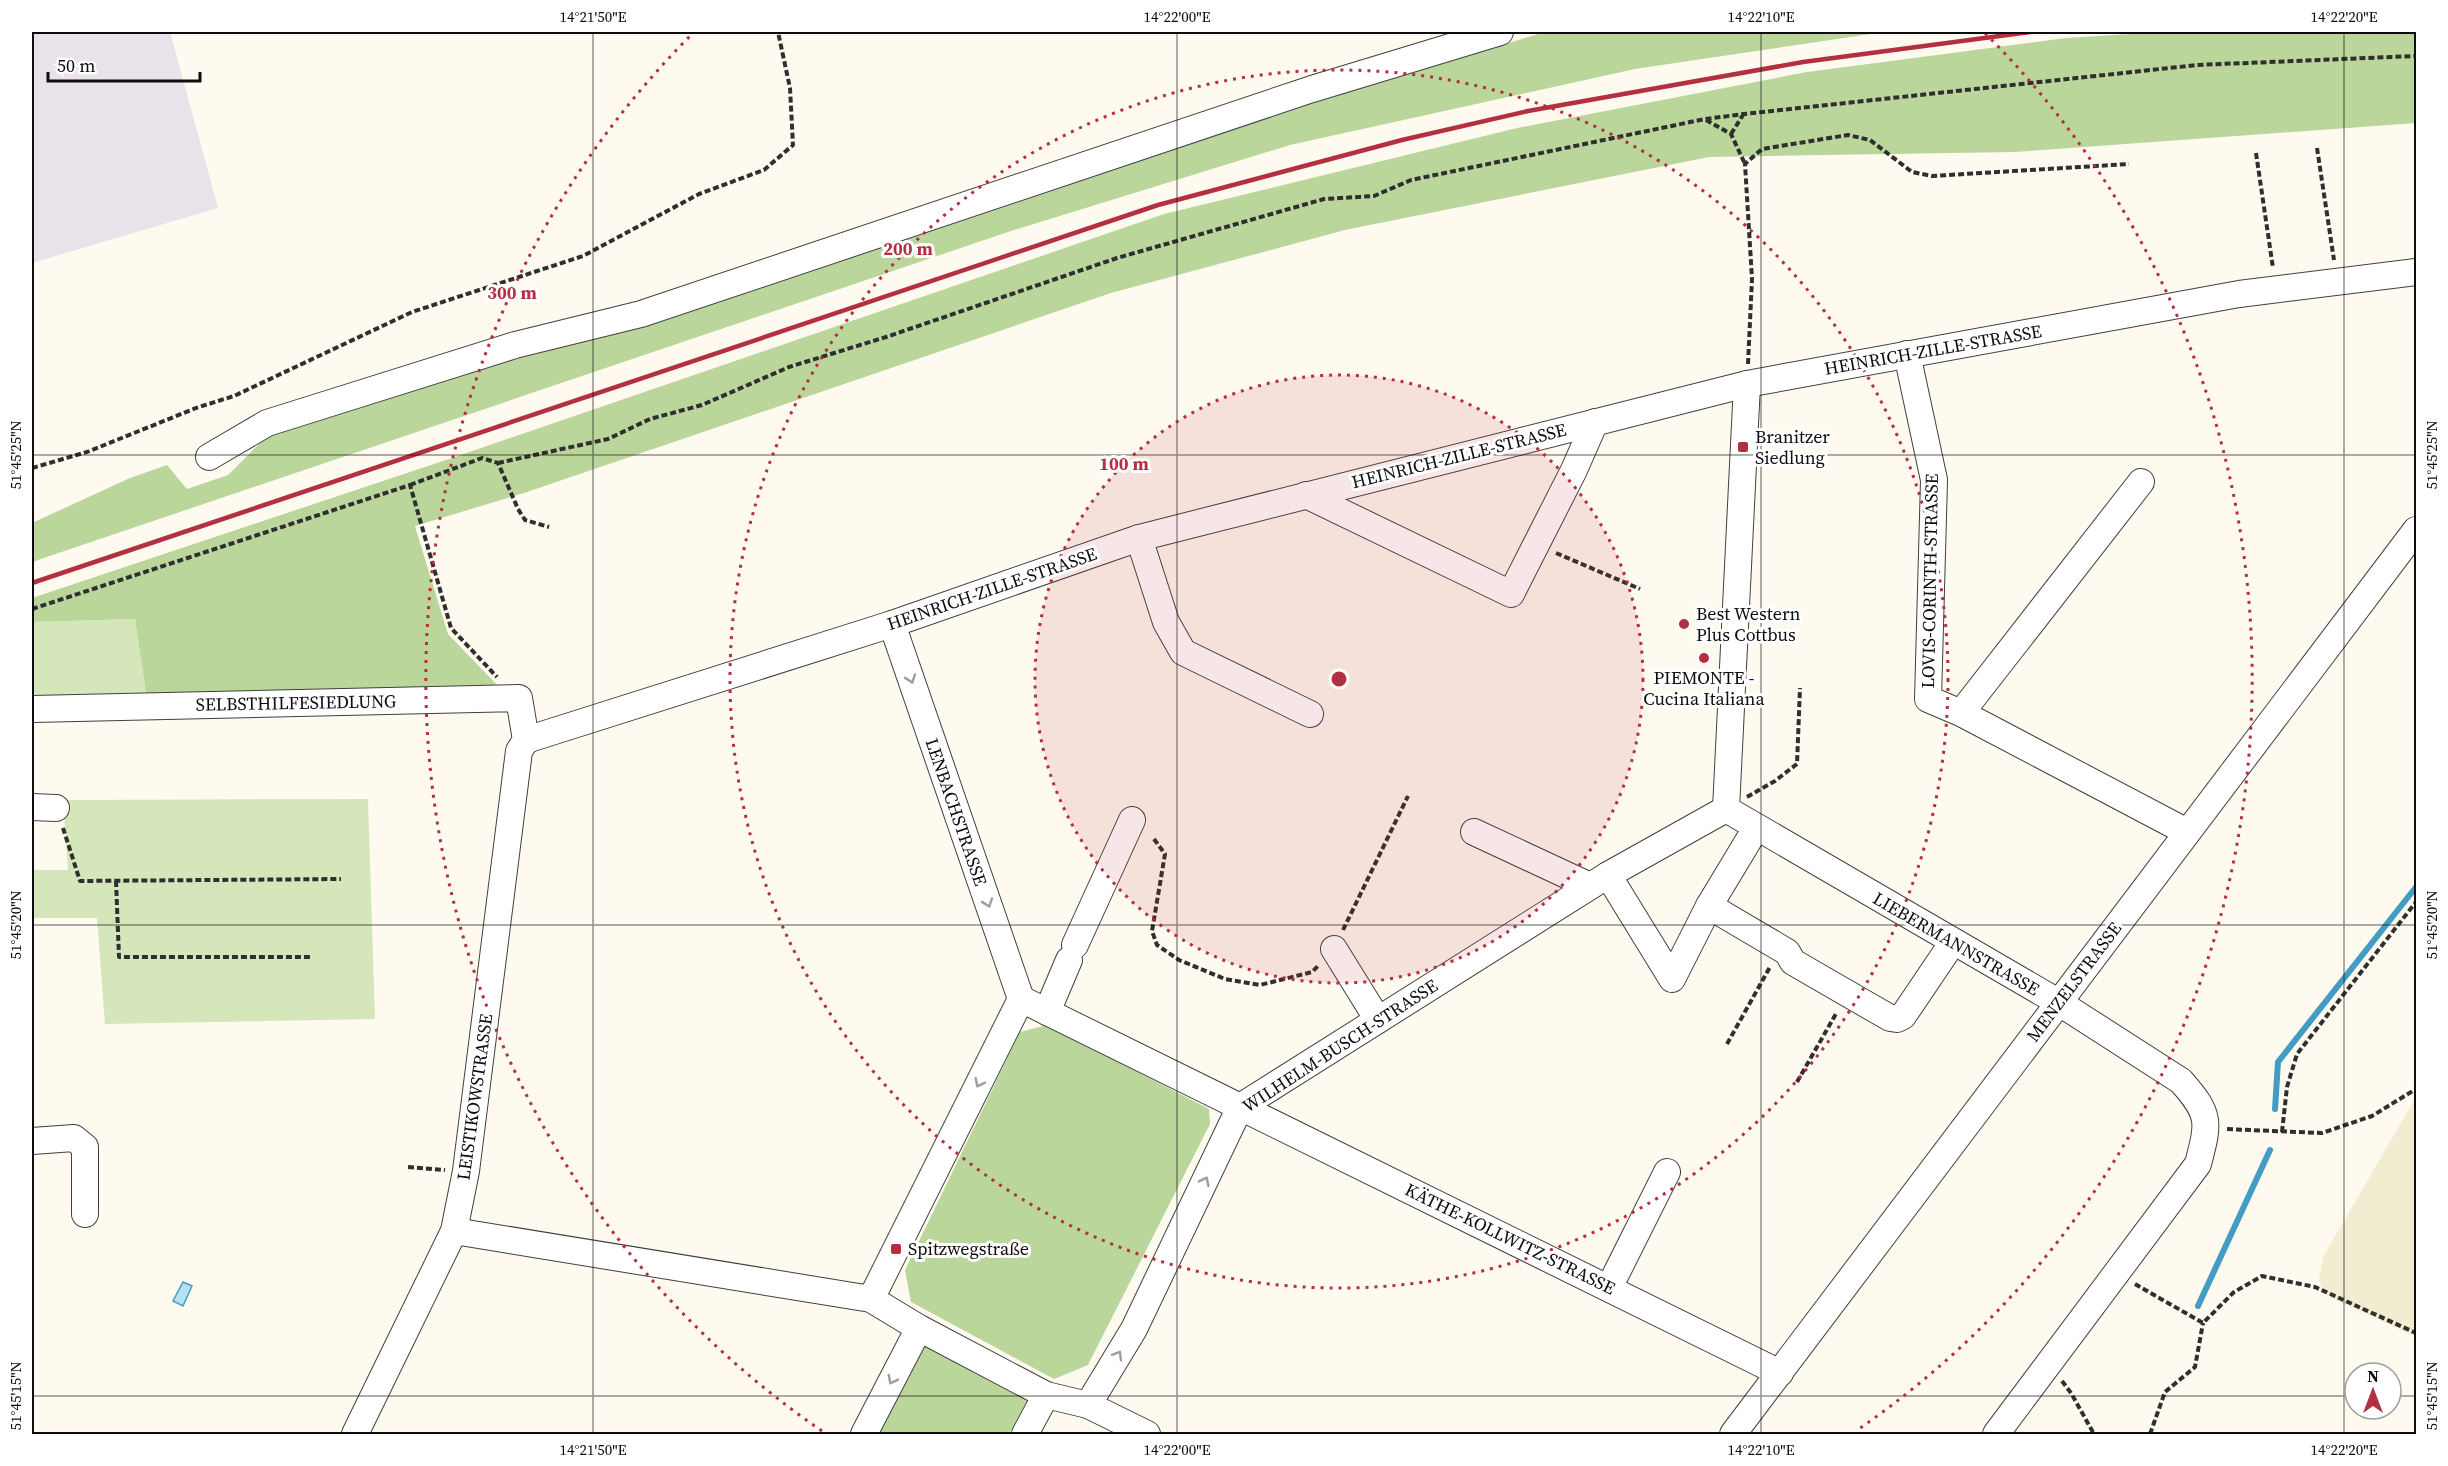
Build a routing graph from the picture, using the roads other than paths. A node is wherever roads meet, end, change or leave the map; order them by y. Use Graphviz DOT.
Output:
graph roads {
  1 [pos="1500,32"];
  2 [pos="2416,272"];
  3 [pos="1907,354"];
  4 [pos="1747,384"];
  5 [pos="1595,422"];
  6 [pos="209,457"];
  7 [pos="2141,482"];
  8 [pos="1306,495"];
  9 [pos="2416,530"];
  10 [pos="1139,538"];
  11 [pos="892,624"];
  12 [pos="32,709"];
  13 [pos="1960,713"];
  14 [pos="1310,714"];
  15 [pos="526,740"];
  16 [pos="1726,810"];
  17 [pos="1132,820"];
  18 [pos="1756,828"];
  19 [pos="1474,832"];
  20 [pos="2187,832"];
  21 [pos="1599,880"];
  22 [pos="1709,906"];
  23 [pos="1953,942"];
  24 [pos="1334,949"];
  25 [pos="1021,999"];
  26 [pos="2058,1002"];
  27 [pos="1047,1012"];
  28 [pos="1378,1020"];
  29 [pos="1240,1107"];
  30 [pos="32,1141"];
  31 [pos="1667,1172"];
  32 [pos="85,1214"];
  33 [pos="454,1231"];
  34 [pos="1609,1288"];
  35 [pos="871,1299"];
  36 [pos="919,1328"];
  37 [pos="1780,1373"];
  38 [pos="1046,1395"];
  39 [pos="1088,1406"];
  40 [pos="355,1434"];
  41 [pos="864,1434"];
  42 [pos="1025,1434"];
  43 [pos="1147,1434"];
  44 [pos="1733,1434"];
  45 [pos="1996,1434"];
  1 -- 6 [label="street"];
  2 -- 3 [label="street, HEINRICH-ZILLE-STRASSE"];
  3 -- 4 [label="street, HEINRICH-ZILLE-STRASSE"];
  3 -- 13 [label="street, LOVIS-CORINTH-STRASSE"];
  4 -- 5 [label="street, HEINRICH-ZILLE-STRASSE"];
  4 -- 16 [label="street"];
  5 -- 8 [label="street, HEINRICH-ZILLE-STRASSE"];
  5 -- 8 [label="street"];
  7 -- 13 [label="street"];
  8 -- 10 [label="street, HEINRICH-ZILLE-STRASSE"];
  9 -- 20 [label="street, MENZELSTRASSE"];
  10 -- 11 [label="street, HEINRICH-ZILLE-STRASSE"];
  10 -- 14 [label="street"];
  11 -- 15 [label="street, HEINRICH-ZILLE-STRASSE"];
  11 -- 25 [label="street, LENBACHSTRASSE, one-way"];
  12 -- 15 [label="street, SELBSTHILFESIEDLUNG"];
  13 -- 20 [label="street, LOVIS-CORINTH-STRASSE"];
  15 -- 33 [label="street, LEISTIKOWSTRASSE"];
  16 -- 18 [label="street, LIEBERMANNSTRASSE"];
  16 -- 21 [label="street, WILHELM-BUSCH-STRASSE"];
  17 -- 27 [label="street"];
  18 -- 22 [label="street"];
  18 -- 23 [label="street, LIEBERMANNSTRASSE"];
  19 -- 21 [label="street"];
  20 -- 26 [label="street, MENZELSTRASSE"];
  21 -- 22 [label="street"];
  21 -- 28 [label="street, WILHELM-BUSCH-STRASSE"];
  22 -- 23 [label="street"];
  23 -- 26 [label="street, LIEBERMANNSTRASSE"];
  24 -- 28 [label="street"];
  25 -- 27 [label="street"];
  25 -- 35 [label="street, one-way"];
  26 -- 37 [label="street, MENZELSTRASSE"];
  26 -- 45 [label="street, LIEBERMANNSTRASSE"];
  27 -- 29 [label="street"];
  28 -- 29 [label="street, WILHELM-BUSCH-STRASSE"];
  29 -- 34 [label="street, KÄTHE-KOLLWITZ-STRASSE"];
  39 -- 29 [label="street, WILHELM-BUSCH-STRASSE, one-way"];
  30 -- 32 [label="street"];
  31 -- 34 [label="street"];
  33 -- 35 [label="street"];
  33 -- 40 [label="street, LEISTIKOWSTRASSE"];
  34 -- 37 [label="street, KÄTHE-KOLLWITZ-STRASSE"];
  35 -- 36 [label="street"];
  36 -- 38 [label="street"];
  36 -- 41 [label="street, one-way"];
  37 -- 44 [label="street, MENZELSTRASSE"];
  38 -- 39 [label="street"];
  38 -- 42 [label="street"];
  39 -- 43 [label="street"];
}
